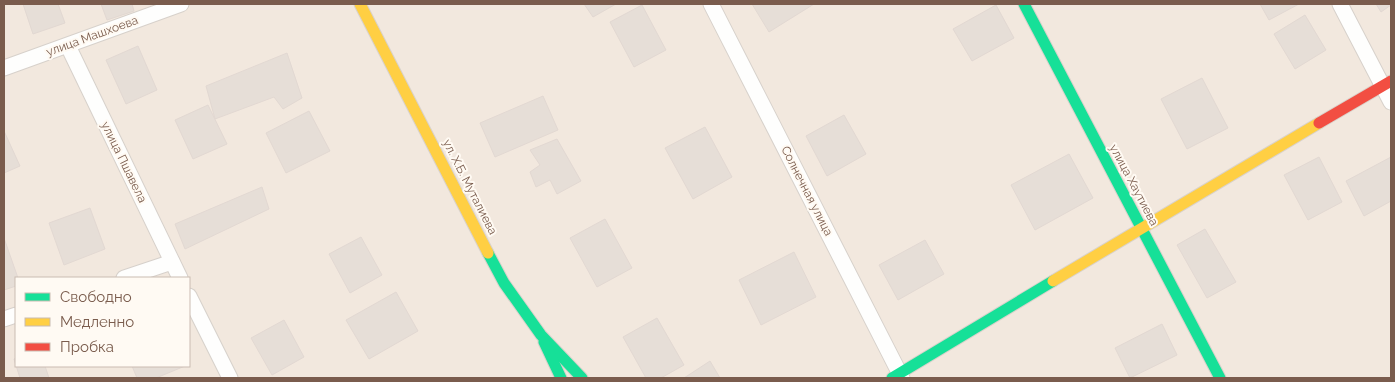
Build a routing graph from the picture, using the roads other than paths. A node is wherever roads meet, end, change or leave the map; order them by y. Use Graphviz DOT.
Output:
graph roads {
  1 [pos="180,4"];
  2 [pos="360,4"];
  3 [pos="711,4"];
  4 [pos="1024,4"];
  5 [pos="1340,4"];
  6 [pos="68,46"];
  7 [pos="4,68"];
  8 [pos="1387,83"];
  9 [pos="1391,102"];
  10 [pos="1141,228"];
  11 [pos="172,262"];
  12 [pos="127,277"];
  13 [pos="180,277"];
  14 [pos="190,298"];
  15 [pos="541,335"];
  16 [pos="898,377"];
  17 [pos="230,378"];
  18 [pos="561,378"];
  19 [pos="582,378"];
  20 [pos="1220,378"];
  1 -- 6 [label="street, улица Машхоева"];
  2 -- 15 [label="street, ул. Х.Б. Муталиева"];
  3 -- 16 [label="street, Солнечная улица"];
  4 -- 10 [label="street, улица Хаутиева"];
  5 -- 8 [label="street"];
  6 -- 7 [label="street, улица Машхоева"];
  6 -- 11 [label="street, улица Пшавела"];
  8 -- 9 [label="street"];
  8 -- 10 [label="street"];
  10 -- 16 [label="street"];
  10 -- 20 [label="street, улица Хаутиева"];
  11 -- 12 [label="street"];
  11 -- 13 [label="street, улица Пшавела"];
  14 -- 17 [label="street"];
  15 -- 18 [label="street, ул. Х.Б. Муталиева"];
  15 -- 19 [label="street"];
}
